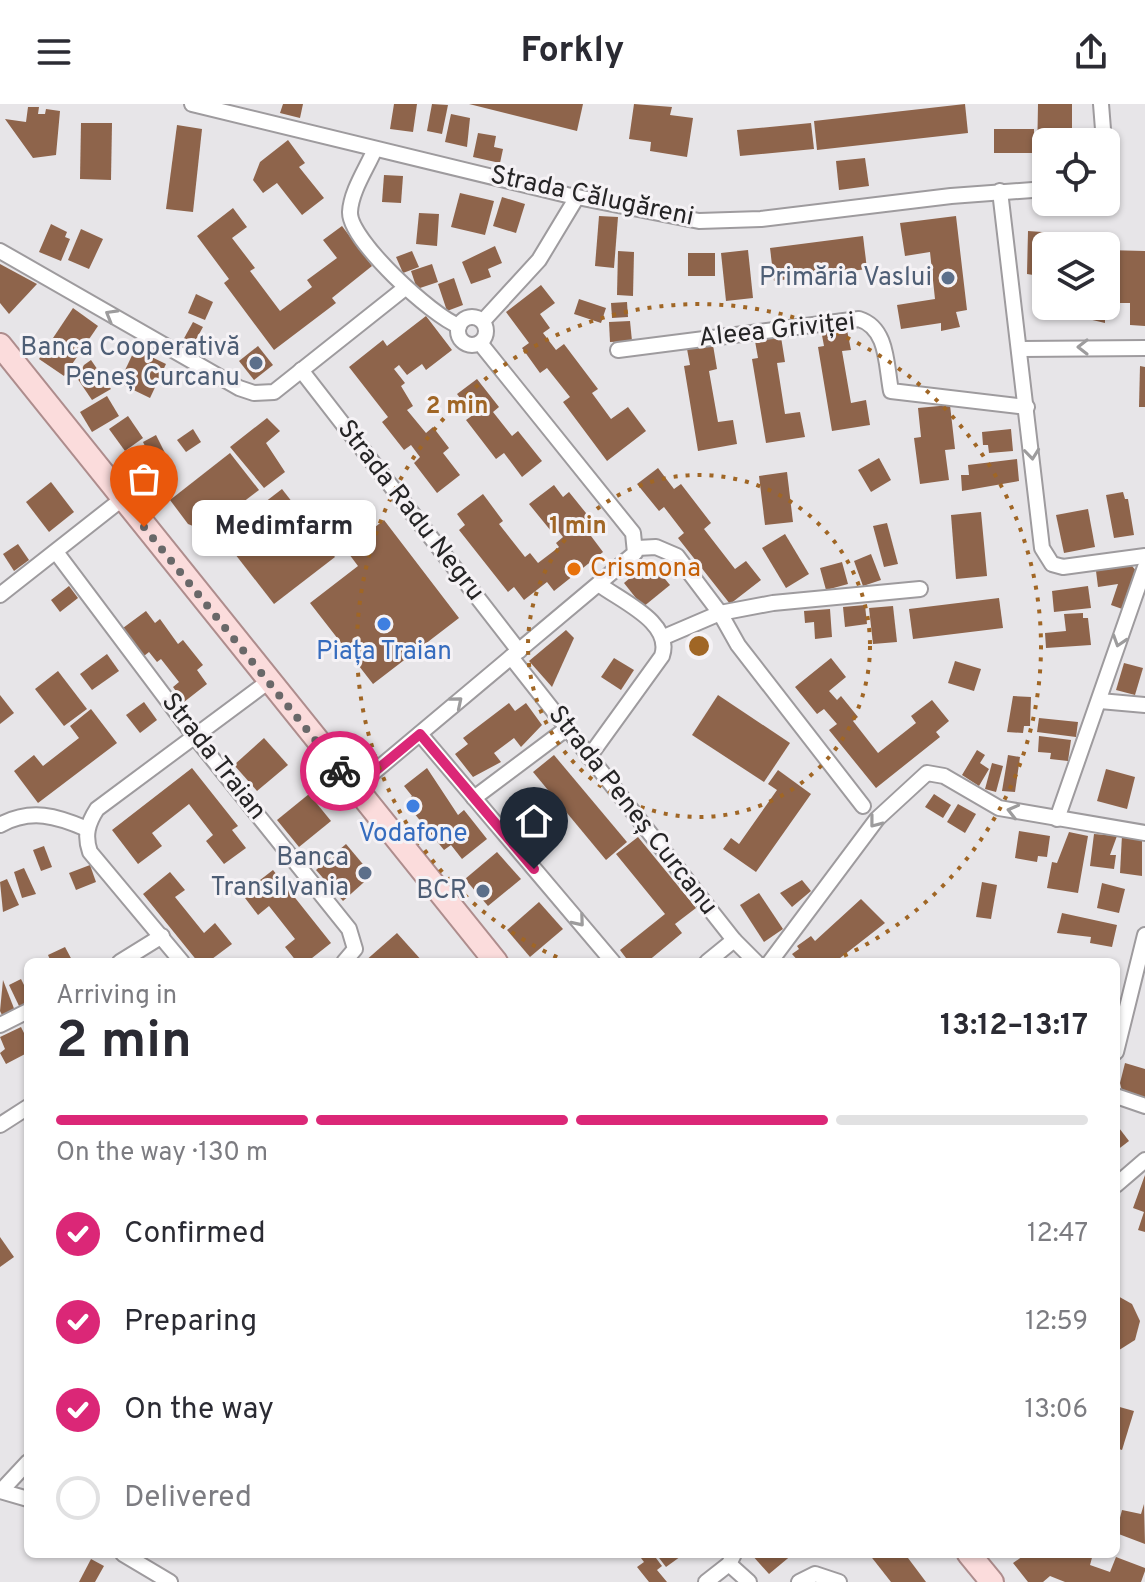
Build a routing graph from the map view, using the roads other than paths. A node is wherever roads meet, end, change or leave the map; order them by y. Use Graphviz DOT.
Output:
graph roads {
  1 [pos="192,104"];
  2 [pos="1101,104"];
  3 [pos="1103,128"];
  4 [pos="375,149"];
  5 [pos="1032,190"];
  6 [pos="1000,191"];
  7 [pos="577,197"];
  8 [pos="0,251"];
  9 [pos="405,288"];
  10 [pos="483,321"];
  11 [pos="459,326"];
  12 [pos="480,343"];
  13 [pos="1,347"];
  14 [pos="1145,348"];
  15 [pos="1021,349"];
  16 [pos="618,350"];
  17 [pos="301,370"];
  18 [pos="1027,407"];
  19 [pos="122,499"];
  20 [pos="637,548"];
  21 [pos="56,552"];
  22 [pos="1145,556"];
  23 [pos="1145,567"];
  24 [pos="600,585"];
  25 [pos="920,589"];
  26 [pos="0,595"];
  27 [pos="720,613"];
  28 [pos="664,637"];
  29 [pos="515,654"];
  30 [pos="269,681"];
  31 [pos="1100,701"];
  32 [pos="1145,705"];
  33 [pos="566,729"];
  34 [pos="420,734"];
  35 [pos="195,737"];
  36 [pos="589,757"];
  37 [pos="355,788"];
  38 [pos="474,798"];
  39 [pos="863,806"];
  40 [pos="1057,819"];
  41 [pos="0,825"];
  42 [pos="87,829"];
  43 [pos="1145,833"];
  44 [pos="1145,935"];
  45 [pos="162,936"];
  46 [pos="734,940"];
  47 [pos="126,958"];
  48 [pos="178,958"];
  49 [pos="347,958"];
  50 [pos="493,958"];
  51 [pos="610,958"];
  52 [pos="712,958"];
  53 [pos="752,958"];
  54 [pos="773,958"];
  55 [pos="24,1013"];
  56 [pos="0,1025"];
  57 [pos="1120,1036"];
  58 [pos="1120,1097"];
  59 [pos="1145,1106"];
  60 [pos="24,1110"];
  61 [pos="0,1125"];
  62 [pos="1145,1160"];
  63 [pos="1120,1182"];
  64 [pos="24,1466"];
  65 [pos="1,1491"];
  66 [pos="24,1498"];
  67 [pos="130,1558"];
  68 [pos="972,1558"];
  69 [pos="731,1559"];
  70 [pos="170,1582"];
  71 [pos="706,1582"];
  72 [pos="749,1582"];
  73 [pos="799,1582"];
  74 [pos="839,1582"];
  75 [pos="992,1582"];
  1 -- 4 [label="street, Strada Călugăreni"];
  2 -- 3 [label="street"];
  4 -- 7 [label="street, Strada Călugăreni"];
  4 -- 9 [label="street"];
  5 -- 6 [label="street, Strada Călugăreni"];
  6 -- 7 [label="street, Strada Călugăreni"];
  6 -- 15 [label="street"];
  7 -- 10 [label="street"];
  17 -- 8 [label="street, one-way"];
  9 -- 11 [label="street"];
  9 -- 17 [label="street"];
  10 -- 11 [label="street"];
  10 -- 12 [label="street"];
  11 -- 12 [label="street"];
  12 -- 20 [label="street"];
  13 -- 19 [label="main road"];
  14 -- 15 [label="street, one-way"];
  15 -- 18 [label="street"];
  16 -- 18 [label="street, Aleea Griviței"];
  17 -- 29 [label="street, Strada Radu Negru"];
  18 -- 22 [label="street, one-way"];
  19 -- 21 [label="street"];
  19 -- 30 [label="main road"];
  20 -- 24 [label="street"];
  20 -- 27 [label="street"];
  21 -- 26 [label="street"];
  21 -- 35 [label="street, Strada Traian"];
  23 -- 31 [label="street, one-way"];
  24 -- 28 [label="street"];
  24 -- 29 [label="street"];
  25 -- 27 [label="street"];
  27 -- 28 [label="street"];
  27 -- 39 [label="street"];
  28 -- 36 [label="street"];
  29 -- 33 [label="street, Strada Peneș Curcanu"];
  34 -- 29 [label="street, one-way"];
  30 -- 35 [label="street"];
  30 -- 37 [label="main road"];
  31 -- 32 [label="street"];
  31 -- 40 [label="street"];
  33 -- 36 [label="street, Strada Peneș Curcanu"];
  33 -- 38 [label="street"];
  34 -- 37 [label="street"];
  34 -- 38 [label="street"];
  35 -- 42 [label="street"];
  35 -- 49 [label="street, Strada Traian"];
  36 -- 46 [label="street, Strada Peneș Curcanu"];
  37 -- 50 [label="main road"];
  38 -- 51 [label="street, one-way"];
  40 -- 43 [label="street"];
  40 -- 54 [label="street, one-way"];
  41 -- 42 [label="street"];
  42 -- 45 [label="street"];
  44 -- 57 [label="street"];
  45 -- 47 [label="street"];
  45 -- 48 [label="street"];
  46 -- 52 [label="street"];
  46 -- 53 [label="street, Strada Peneș Curcanu"];
  55 -- 56 [label="street"];
  58 -- 59 [label="street"];
  60 -- 61 [label="street"];
  62 -- 63 [label="street"];
  64 -- 65 [label="street"];
  65 -- 66 [label="street"];
  67 -- 70 [label="street"];
  68 -- 75 [label="main road"];
  69 -- 71 [label="street"];
  69 -- 72 [label="street"];
  73 -- 74 [label="street"];
}
